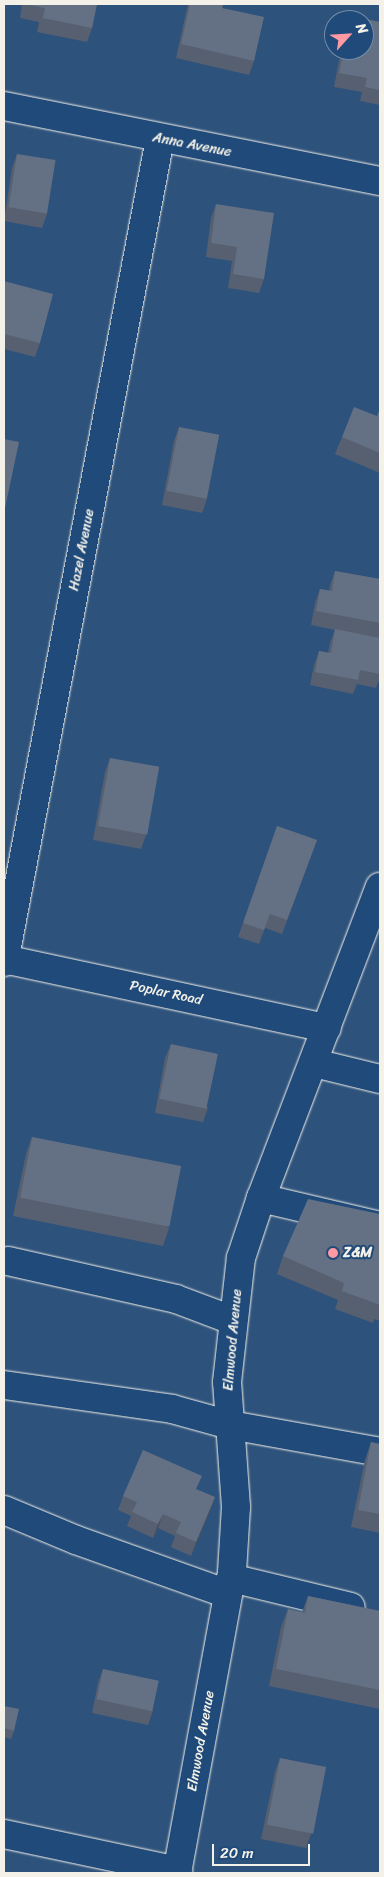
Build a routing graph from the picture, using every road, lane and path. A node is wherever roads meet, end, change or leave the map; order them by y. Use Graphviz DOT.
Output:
graph roads {
  1 [pos="4,106"];
  2 [pos="160,139"];
  3 [pos="380,181"];
  4 [pos="380,887"];
  5 [pos="4,960"];
  6 [pos="327,1028"];
  7 [pos="314,1063"];
  8 [pos="380,1079"];
  9 [pos="261,1198"];
  10 [pos="380,1226"];
  11 [pos="8,1261"];
  12 [pos="232,1320"];
  13 [pos="4,1386"];
  14 [pos="230,1425"];
  15 [pos="380,1452"];
  16 [pos="4,1510"];
  17 [pos="230,1586"];
  18 [pos="367,1610"];
  19 [pos="4,1834"];
  20 [pos="178,1872"];
  1 -- 2 [label="street, Anna Avenue"];
  2 -- 3 [label="street, Anna Avenue"];
  2 -- 5 [label="street, Hazel Avenue"];
  4 -- 6 [label="street, Elmwood Avenue"];
  5 -- 6 [label="street, Poplar Road"];
  6 -- 7 [label="street, Elmwood Avenue"];
  7 -- 8 [label="street"];
  7 -- 9 [label="street, Elmwood Avenue"];
  9 -- 10 [label="street"];
  9 -- 12 [label="street, Elmwood Avenue"];
  11 -- 12 [label="street"];
  12 -- 14 [label="street, Elmwood Avenue"];
  13 -- 14 [label="street"];
  14 -- 15 [label="street"];
  14 -- 17 [label="street, Elmwood Avenue"];
  16 -- 17 [label="street"];
  17 -- 18 [label="street"];
  17 -- 20 [label="street, Elmwood Avenue"];
  19 -- 20 [label="street"];
}
